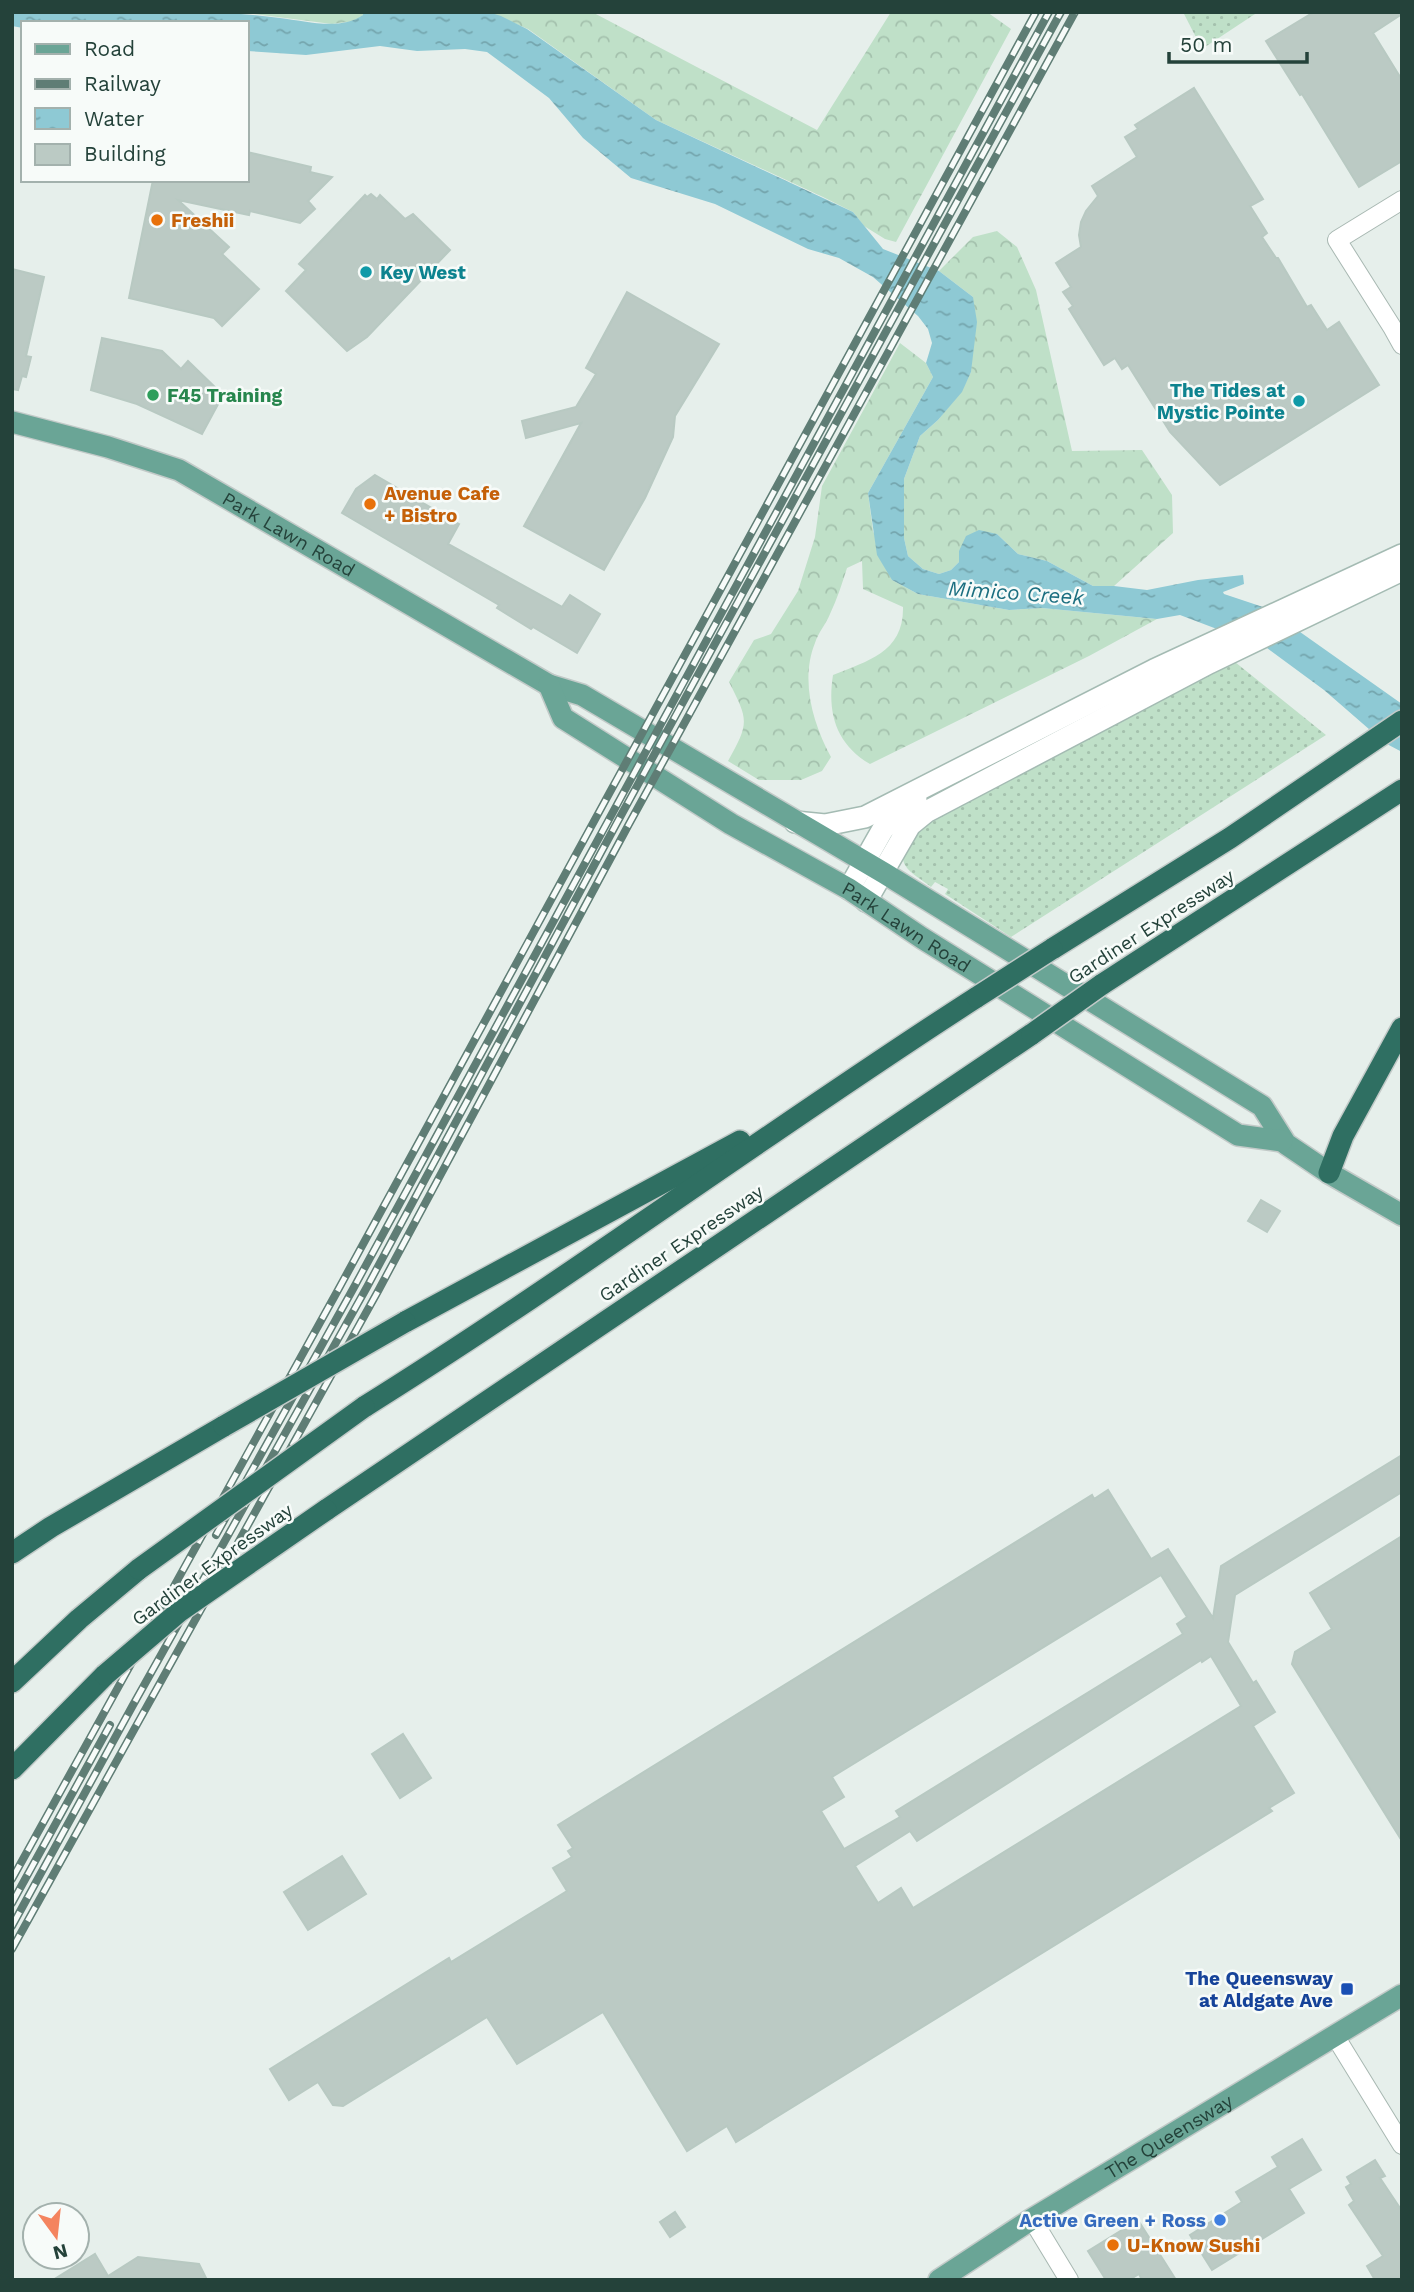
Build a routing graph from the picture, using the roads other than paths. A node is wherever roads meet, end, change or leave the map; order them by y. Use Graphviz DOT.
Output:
graph roads {
  1 [pos="1402,200"];
  2 [pos="1397,331"];
  3 [pos="1402,345"];
  4 [pos="12,422"];
  5 [pos="1402,555"];
  6 [pos="1402,570"];
  7 [pos="1365,580"];
  8 [pos="549,685"];
  9 [pos="1402,721"];
  10 [pos="936,782"];
  11 [pos="1394,795"];
  12 [pos="795,822"];
  13 [pos="864,862"];
  14 [pos="884,873"];
  15 [pos="849,889"];
  16 [pos="866,901"];
  17 [pos="1402,1028"];
  18 [pos="872,1065"];
  19 [pos="1282,1140"];
  20 [pos="1329,1173"];
  21 [pos="1402,1215"];
  22 [pos="12,1553"];
  23 [pos="12,1682"];
  24 [pos="12,1769"];
  25 [pos="1402,1995"];
  26 [pos="1335,2036"];
  27 [pos="1402,2146"];
  28 [pos="1032,2220"];
  29 [pos="939,2280"];
  30 [pos="1069,2280"];
  1 -- 2 [label="street"];
  2 -- 3 [label="street"];
  4 -- 8 [label="main road, Park Lawn Road"];
  5 -- 7 [label="main road"];
  6 -- 7 [label="main road"];
  7 -- 10 [label="main road"];
  7 -- 14 [label="main road"];
  8 -- 12 [label="main road, Park Lawn Road"];
  8 -- 15 [label="main road, Park Lawn Road"];
  9 -- 18 [label="highway, Gardiner Expressway, bridge"];
  10 -- 12 [label="main road"];
  10 -- 13 [label="main road"];
  11 -- 24 [label="highway, Gardiner Expressway, bridge"];
  12 -- 13 [label="main road, Park Lawn Road"];
  13 -- 14 [label="main road, Park Lawn Road"];
  13 -- 15 [label="main road"];
  14 -- 16 [label="main road"];
  14 -- 19 [label="main road, Park Lawn Road"];
  15 -- 16 [label="main road, Park Lawn Road"];
  16 -- 19 [label="main road, Park Lawn Road"];
  17 -- 20 [label="highway"];
  18 -- 22 [label="highway, bridge"];
  18 -- 23 [label="highway, Gardiner Expressway, bridge"];
  19 -- 20 [label="main road, Park Lawn Road"];
  20 -- 21 [label="main road, Park Lawn Road"];
  25 -- 26 [label="main road, The Queensway"];
  26 -- 27 [label="street"];
  26 -- 28 [label="main road, The Queensway"];
  28 -- 29 [label="main road, The Queensway"];
  28 -- 30 [label="street"];
}
